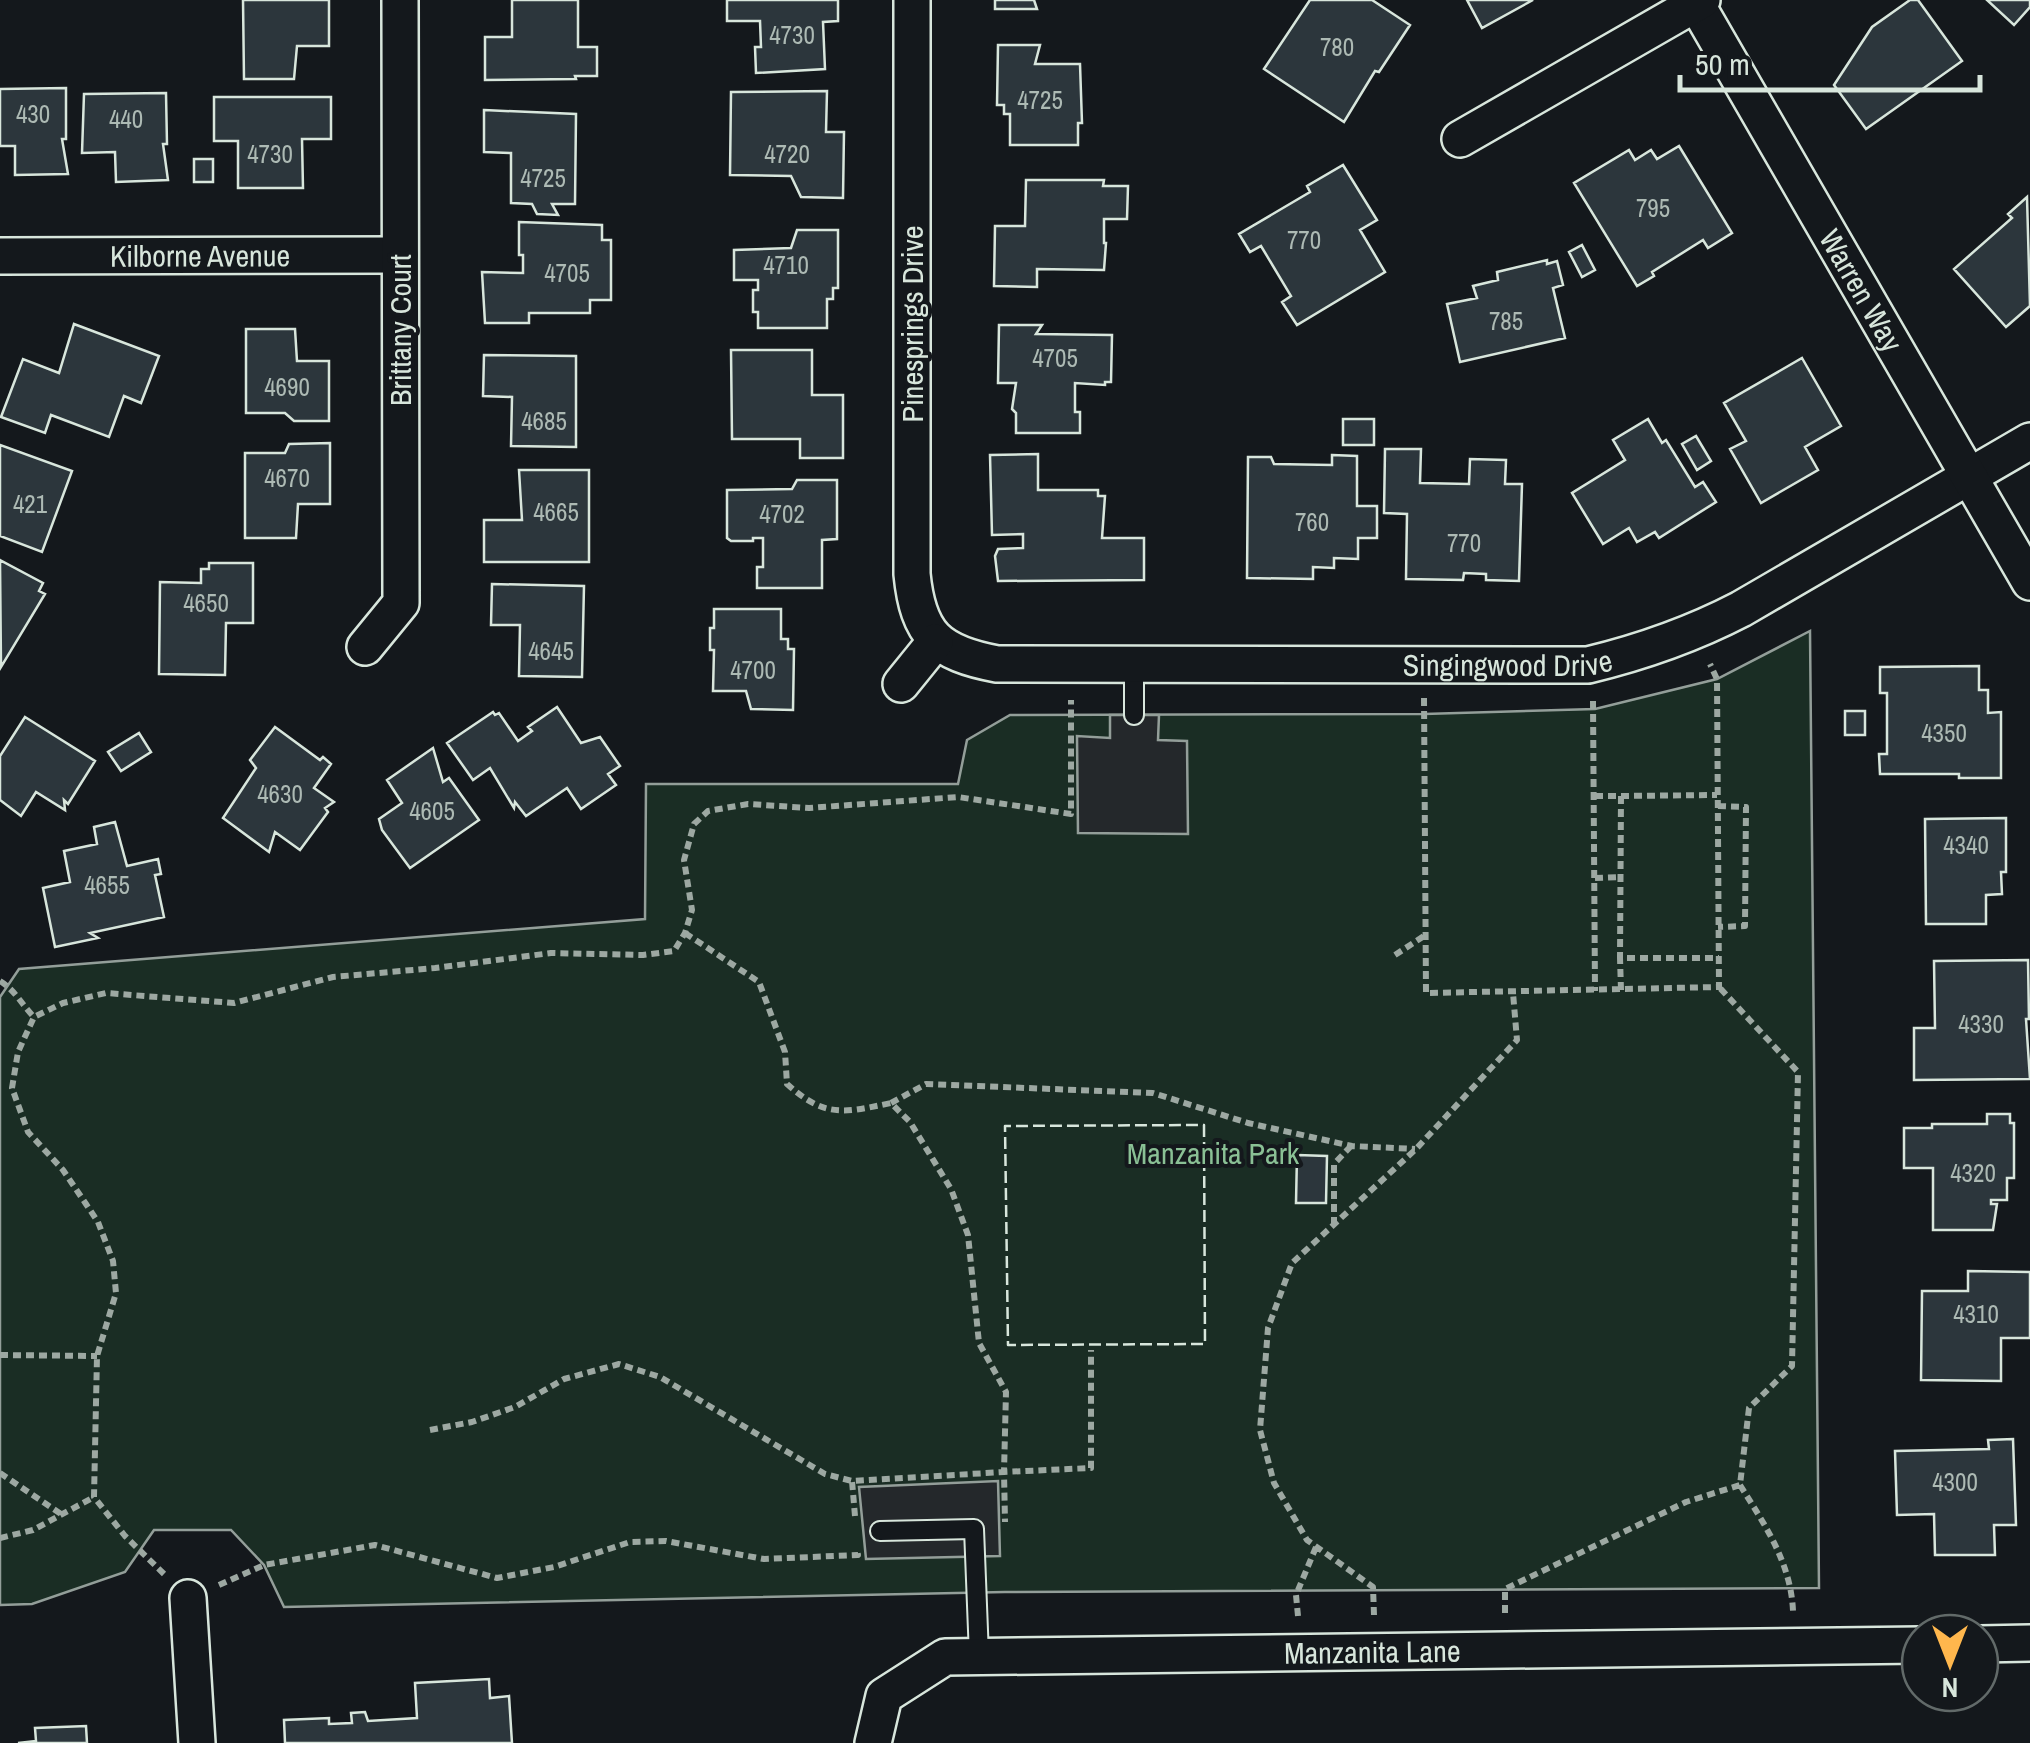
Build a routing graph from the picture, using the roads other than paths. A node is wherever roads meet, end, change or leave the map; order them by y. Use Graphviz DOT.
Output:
graph roads {
  1 [pos="400,0"];
  2 [pos="912,0"];
  3 [pos="1697,1"];
  4 [pos="1460,139"];
  5 [pos="400,255"];
  6 [pos="0,256"];
  7 [pos="2030,442"];
  8 [pos="1969,477"];
  9 [pos="2030,582"];
  10 [pos="935,642"];
  11 [pos="365,648"];
  12 [pos="1134,663"];
  13 [pos="901,684"];
  14 [pos="1134,714"];
  15 [pos="880,1531"];
  16 [pos="188,1598"];
  17 [pos="2000,1644"];
  18 [pos="2030,1644"];
  19 [pos="1900,1645"];
  20 [pos="979,1656"];
  21 [pos="196,1743"];
  22 [pos="872,1743"];
  1 -- 5 [label="street, Brittany Court"];
  2 -- 10 [label="street, Pinesprings Drive"];
  3 -- 4 [label="street"];
  3 -- 8 [label="street, Warren Way"];
  5 -- 6 [label="street, Kilborne Avenue"];
  5 -- 11 [label="street, Brittany Court"];
  7 -- 8 [label="street, Singingwood Drive"];
  8 -- 9 [label="street, Warren Way"];
  8 -- 12 [label="street, Singingwood Drive"];
  10 -- 12 [label="street, Singingwood Drive"];
  10 -- 13 [label="street"];
  12 -- 14 [label="lane"];
  15 -- 20 [label="lane"];
  16 -- 21 [label="street"];
  17 -- 18 [label="street"];
  19 -- 20 [label="street, Manzanita Lane"];
  20 -- 22 [label="street, Manzanita Lane"];
}
